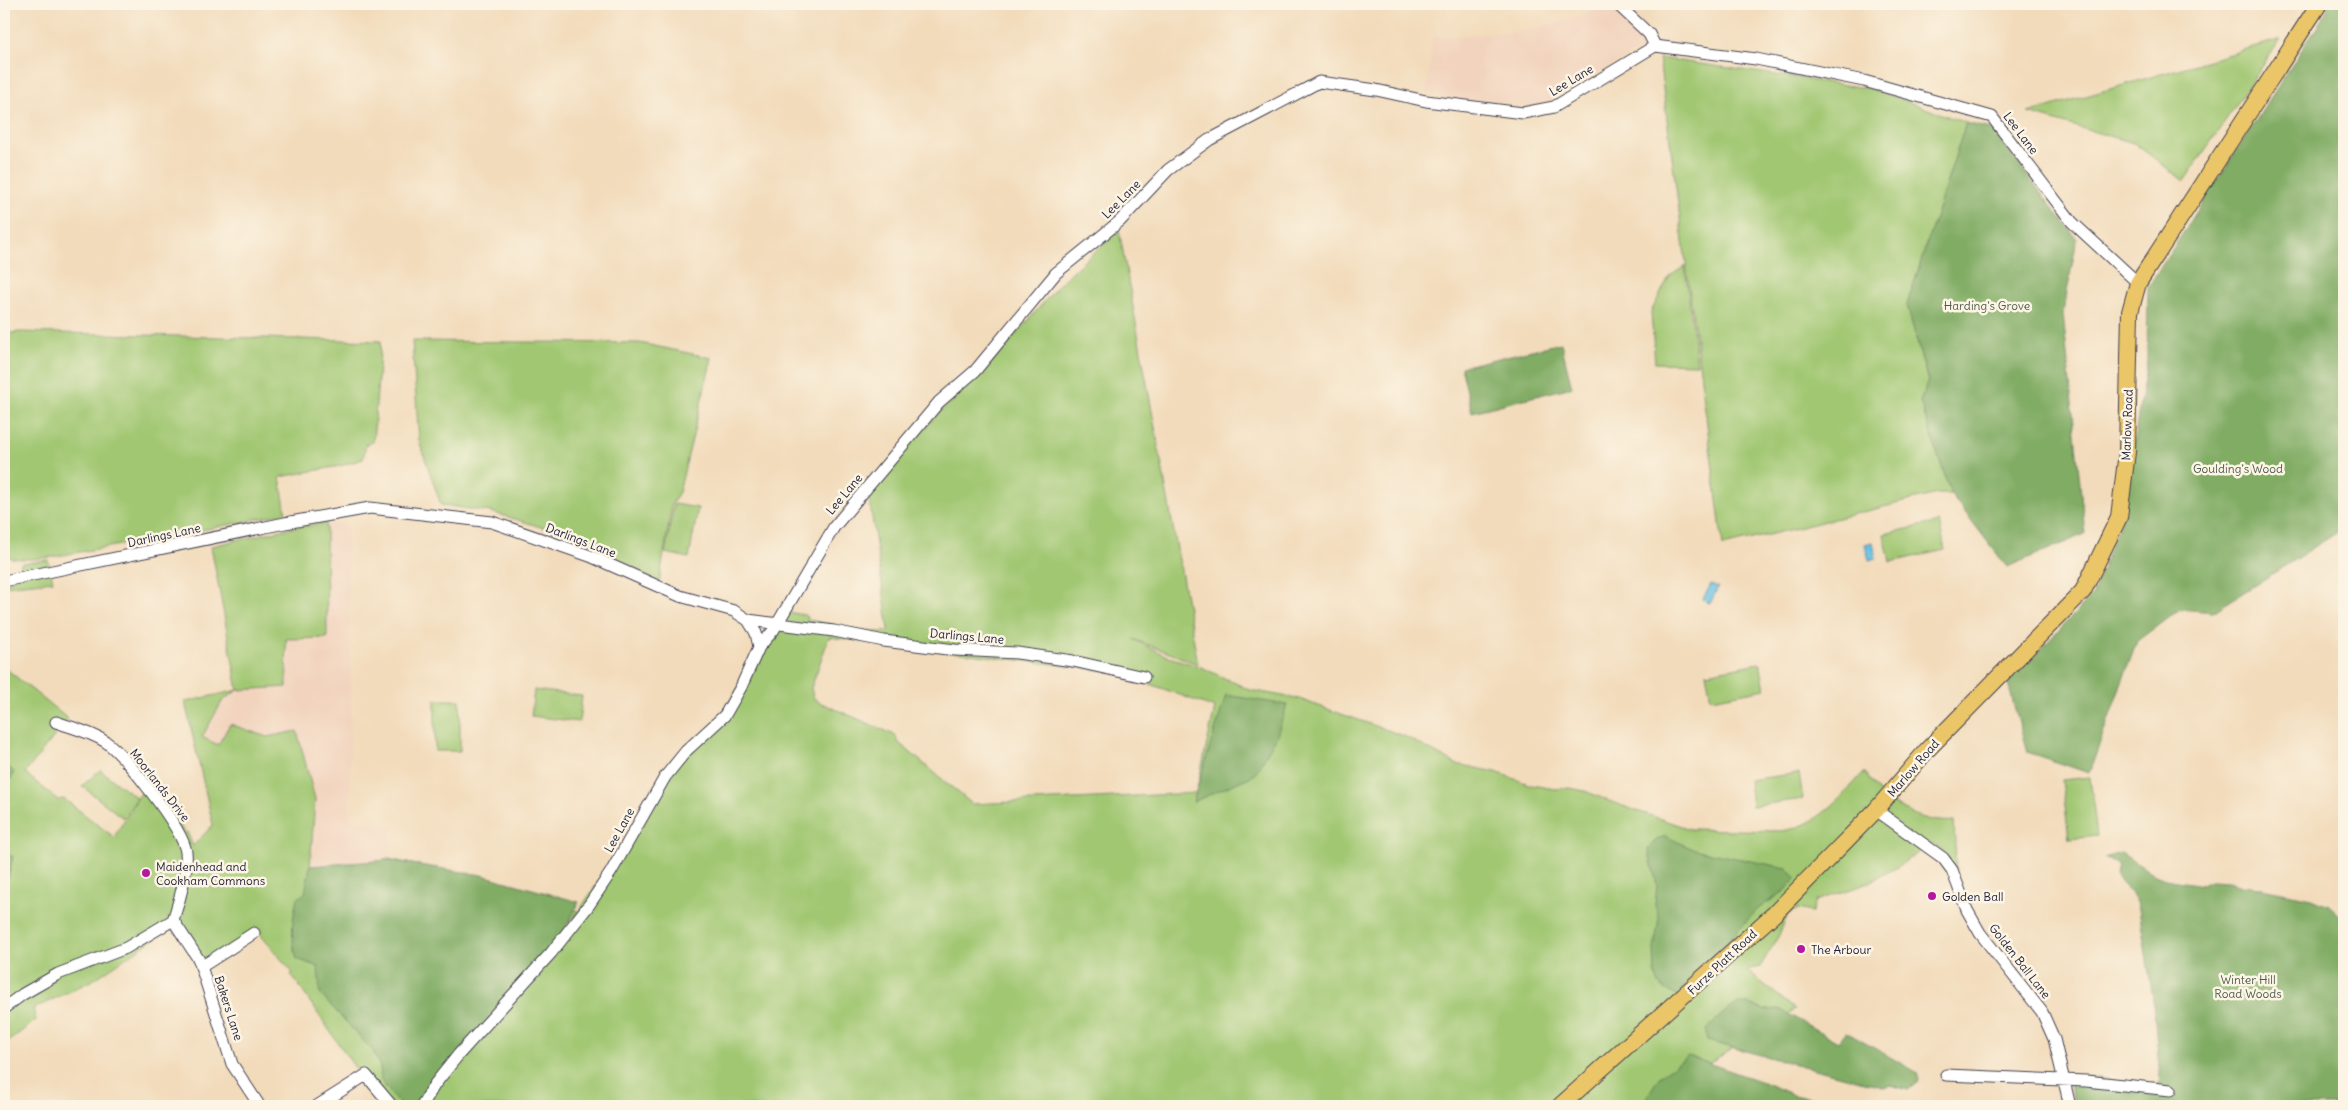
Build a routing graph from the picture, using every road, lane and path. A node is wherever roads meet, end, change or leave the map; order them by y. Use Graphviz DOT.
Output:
graph roads {
  1 [pos="1617,4"];
  2 [pos="2318,4"];
  3 [pos="1655,46"];
  4 [pos="2138,283"];
  5 [pos="4,581"];
  6 [pos="748,620"];
  7 [pos="777,623"];
  8 [pos="759,646"];
  9 [pos="1144,677"];
  10 [pos="56,722"];
  11 [pos="1876,810"];
  12 [pos="173,920"];
  13 [pos="254,933"];
  14 [pos="201,967"];
  15 [pos="4,1008"];
  16 [pos="1946,1075"];
  17 [pos="2065,1080"];
  18 [pos="2171,1090"];
  19 [pos="259,1104"];
  20 [pos="317,1106"];
  21 [pos="392,1106"];
  22 [pos="422,1106"];
  23 [pos="1560,1106"];
  24 [pos="2070,1106"];
  1 -- 3 [label="street"];
  2 -- 4 [label="main road, Marlow Road"];
  3 -- 4 [label="street, Lee Lane"];
  3 -- 7 [label="street, Lee Lane"];
  4 -- 11 [label="main road, Marlow Road"];
  5 -- 6 [label="street, Darlings Lane"];
  6 -- 7 [label="street, Darlings Lane"];
  6 -- 8 [label="street"];
  7 -- 8 [label="street, Lee Lane"];
  7 -- 9 [label="street, Darlings Lane"];
  8 -- 22 [label="street, Lee Lane"];
  10 -- 12 [label="street, Moorlands Drive"];
  11 -- 17 [label="street, Golden Ball Lane"];
  11 -- 23 [label="main road, Furze Platt Road"];
  12 -- 14 [label="street, Bakers Lane"];
  12 -- 15 [label="street"];
  13 -- 14 [label="street"];
  14 -- 19 [label="street, Bakers Lane"];
  16 -- 17 [label="street"];
  17 -- 18 [label="street"];
  17 -- 24 [label="street, Golden Ball Lane"];
  20 -- 21 [label="street"];
}
